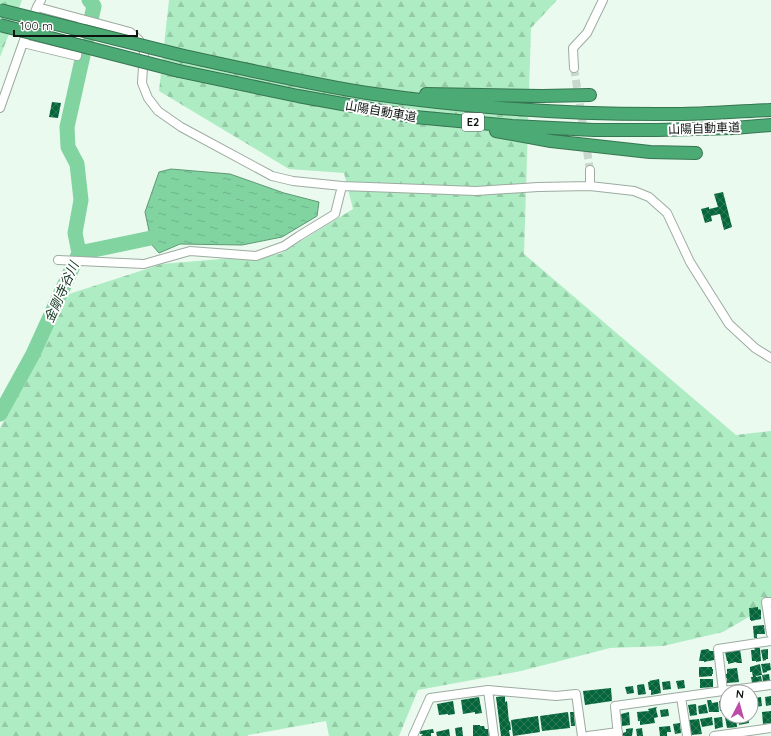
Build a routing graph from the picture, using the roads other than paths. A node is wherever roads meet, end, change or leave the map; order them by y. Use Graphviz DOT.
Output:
graph roads {
  1 [pos="603,0"];
  2 [pos="39,4"];
  3 [pos="0,10"];
  4 [pos="82,19"];
  5 [pos="0,24"];
  6 [pos="23,43"];
  7 [pos="574,68"];
  8 [pos="301,82"];
  9 [pos="590,94"];
  10 [pos="0,108"];
  11 [pos="771,110"];
  12 [pos="415,117"];
  13 [pos="771,126"];
  14 [pos="696,154"];
  15 [pos="590,170"];
  16 [pos="342,186"];
  17 [pos="590,186"];
  18 [pos="58,260"];
  19 [pos="771,358"];
  20 [pos="771,602"];
  21 [pos="771,634"];
  22 [pos="771,641"];
  23 [pos="722,684"];
  24 [pos="771,685"];
  25 [pos="759,686"];
  26 [pos="488,690"];
  27 [pos="719,692"];
  28 [pos="681,697"];
  29 [pos="771,728"];
  30 [pos="618,734"];
  31 [pos="413,736"];
  32 [pos="494,736"];
  33 [pos="582,736"];
  34 [pos="588,736"];
  35 [pos="687,736"];
  36 [pos="714,736"];
  1 -- 7 [label="street"];
  2 -- 4 [label="street"];
  2 -- 6 [label="street"];
  3 -- 8 [label="highway, 山陽自動車道 / E2, bridge"];
  4 -- 6 [label="street"];
  4 -- 16 [label="street"];
  5 -- 12 [label="highway, 山陽自動車道 / E2, bridge"];
  6 -- 10 [label="street"];
  8 -- 9 [label="highway"];
  8 -- 11 [label="highway, 山陽自動車道 / E2"];
  12 -- 13 [label="highway, 山陽自動車道 / E2"];
  12 -- 14 [label="highway"];
  15 -- 17 [label="street"];
  16 -- 17 [label="street"];
  16 -- 18 [label="street"];
  17 -- 19 [label="street"];
  20 -- 21 [label="street"];
  22 -- 23 [label="street"];
  24 -- 25 [label="street"];
  26 -- 31 [label="street"];
  26 -- 32 [label="street"];
  26 -- 33 [label="street"];
  27 -- 28 [label="street"];
  28 -- 30 [label="street"];
  28 -- 35 [label="street"];
  29 -- 36 [label="street"];
  30 -- 34 [label="street"];
}
